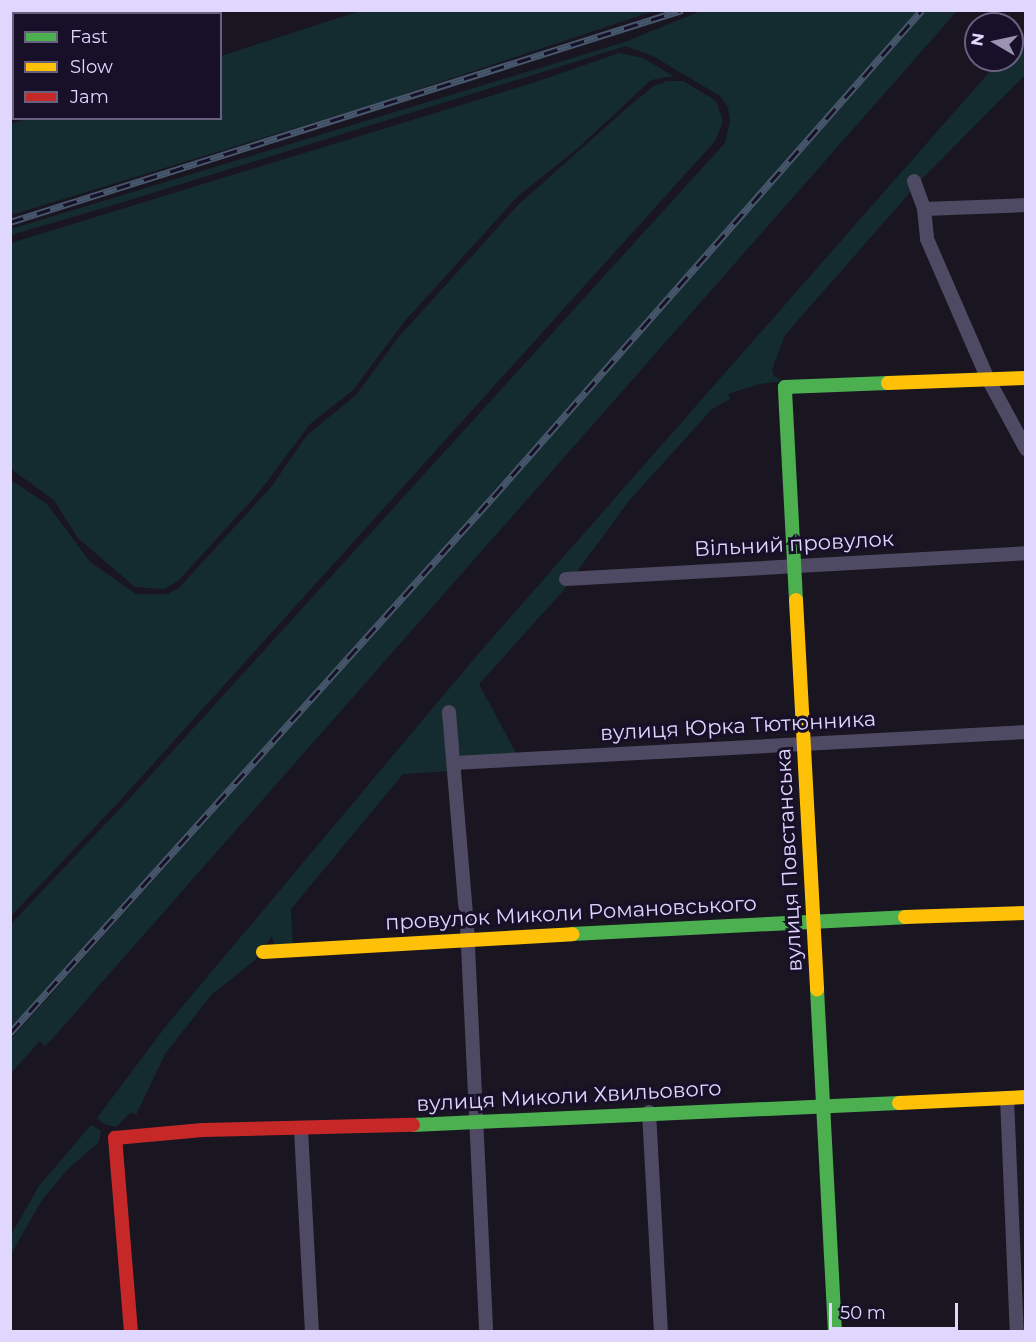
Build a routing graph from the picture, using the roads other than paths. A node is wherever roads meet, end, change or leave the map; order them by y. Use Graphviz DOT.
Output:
graph roads {
  1 [pos="914,181"];
  2 [pos="1026,205"];
  3 [pos="924,209"];
  4 [pos="1026,378"];
  5 [pos="988,379"];
  6 [pos="1026,449"];
  7 [pos="1026,553"];
  8 [pos="794,564"];
  9 [pos="566,579"];
  10 [pos="449,712"];
  11 [pos="1026,732"];
  12 [pos="805,744"];
  13 [pos="454,763"];
  14 [pos="1026,913"];
  15 [pos="814,921"];
  16 [pos="466,939"];
  17 [pos="263,952"];
  18 [pos="1026,1096"];
  19 [pos="1006,1098"];
  20 [pos="823,1104"];
  21 [pos="649,1112"];
  22 [pos="475,1122"];
  23 [pos="302,1130"];
  24 [pos="131,1332"];
  25 [pos="312,1332"];
  26 [pos="486,1332"];
  27 [pos="661,1332"];
  28 [pos="835,1332"];
  29 [pos="1017,1332"];
  1 -- 3 [label="street"];
  2 -- 3 [label="street"];
  3 -- 5 [label="street"];
  4 -- 5 [label="street"];
  5 -- 6 [label="street"];
  5 -- 8 [label="street, вулиця Повстанська"];
  7 -- 8 [label="street, Вільний провулок"];
  8 -- 9 [label="street, Вільний провулок"];
  8 -- 12 [label="street, вулиця Повстанська"];
  10 -- 13 [label="street"];
  11 -- 12 [label="street, вулиця Юрка Тютюнника"];
  12 -- 13 [label="street, вулиця Юрка Тютюнника"];
  12 -- 15 [label="street, вулиця Повстанська"];
  13 -- 16 [label="street"];
  14 -- 15 [label="street, провулок Миколи Романовського"];
  15 -- 16 [label="street, провулок Миколи Романовського"];
  15 -- 20 [label="street, вулиця Повстанська"];
  16 -- 17 [label="street, провулок Миколи Романовського"];
  16 -- 22 [label="street"];
  18 -- 19 [label="street, вулиця Миколи Хвильового"];
  19 -- 20 [label="street, вулиця Миколи Хвильового"];
  19 -- 29 [label="street"];
  20 -- 21 [label="street, вулиця Миколи Хвильового"];
  20 -- 28 [label="street, вулиця Повстанська"];
  21 -- 22 [label="street, вулиця Миколи Хвильового"];
  21 -- 27 [label="street"];
  22 -- 23 [label="street, вулиця Миколи Хвильового"];
  22 -- 26 [label="street"];
  23 -- 24 [label="street, вулиця Миколи Хвильового"];
  23 -- 25 [label="street"];
}
